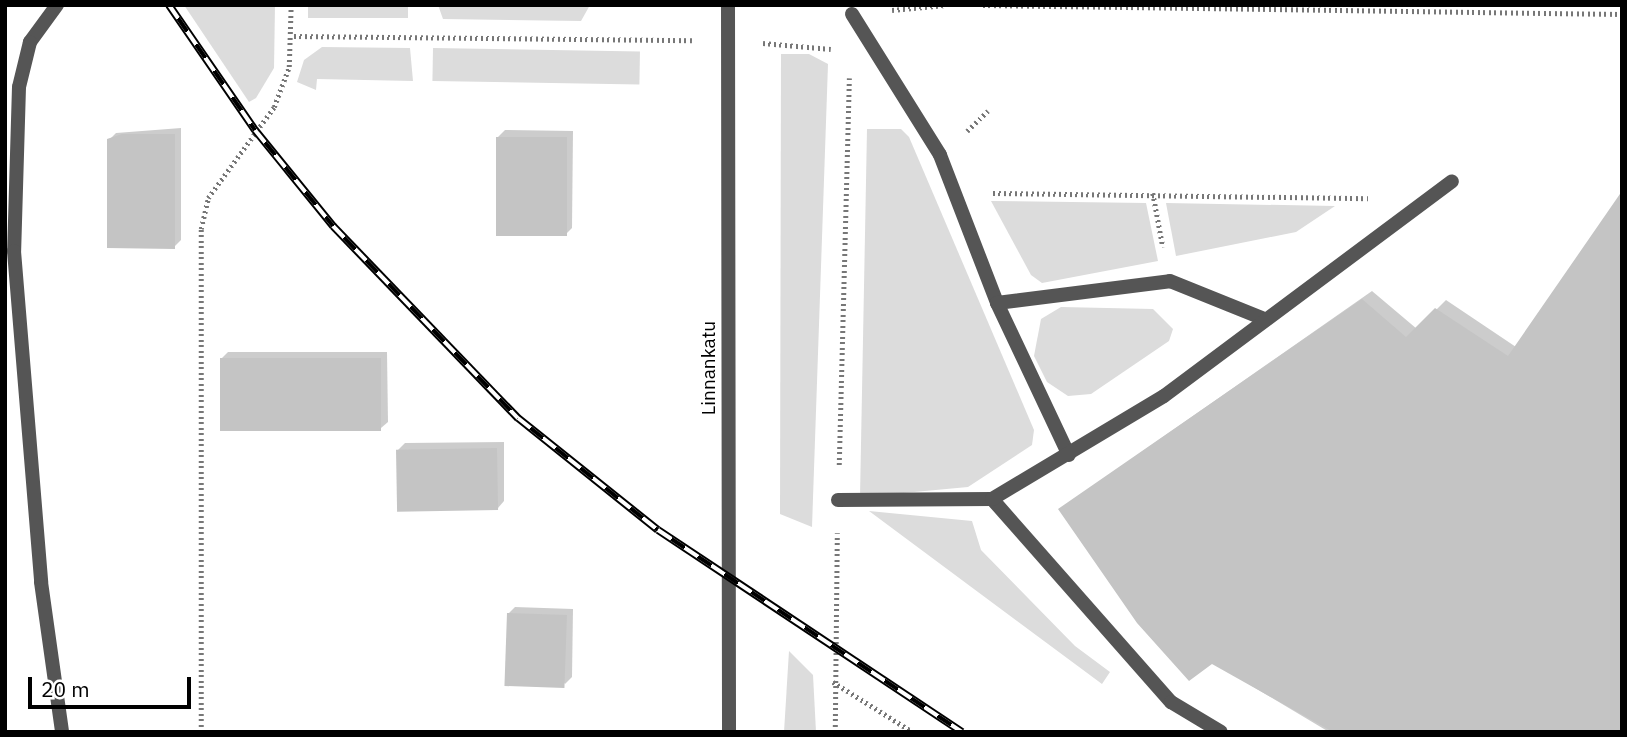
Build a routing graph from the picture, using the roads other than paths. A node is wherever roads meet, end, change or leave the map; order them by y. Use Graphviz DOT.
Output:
graph roads {
  1 [pos="57,5"];
  2 [pos="728,5"];
  3 [pos="852,14"];
  4 [pos="1452,181"];
  5 [pos="997,303"];
  6 [pos="1262,318"];
  7 [pos="1069,455"];
  8 [pos="992,499"];
  9 [pos="838,500"];
  10 [pos="62,732"];
  11 [pos="729,732"];
  12 [pos="1221,732"];
  1 -- 10 [label="street"];
  2 -- 11 [label="street, Linnankatu"];
  3 -- 5 [label="street"];
  4 -- 6 [label="street"];
  5 -- 6 [label="street"];
  5 -- 7 [label="street"];
  6 -- 7 [label="street"];
  7 -- 8 [label="street"];
  8 -- 9 [label="street"];
  8 -- 12 [label="street"];
}
